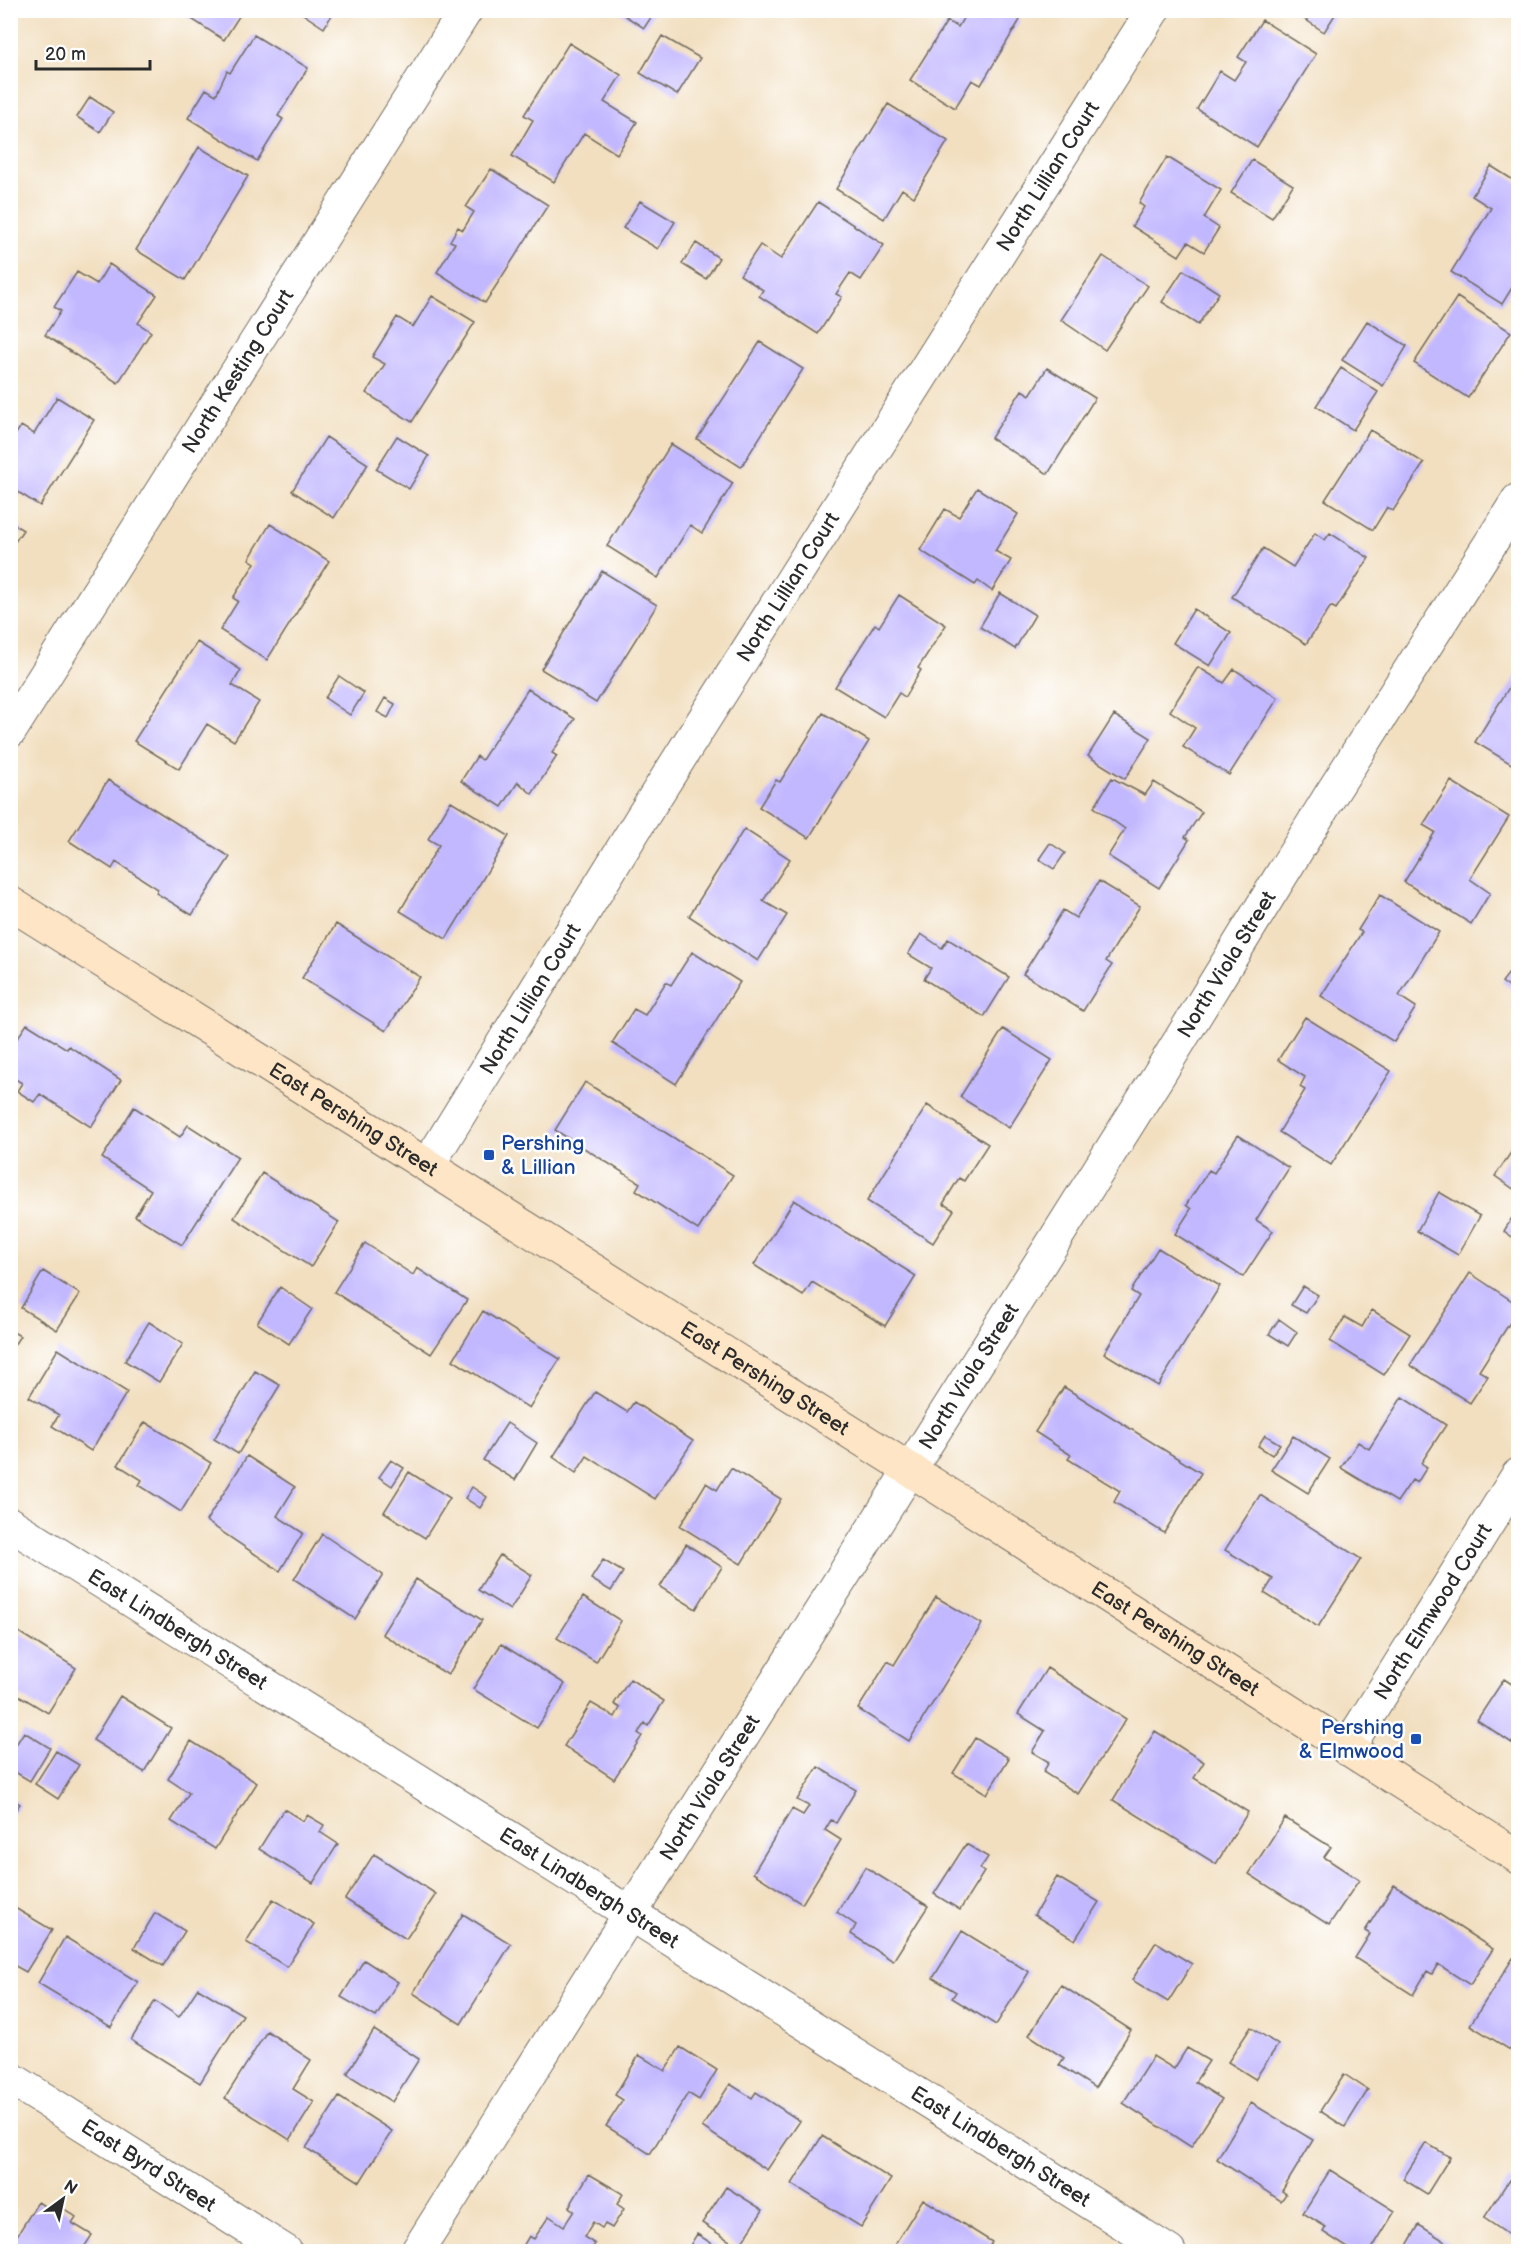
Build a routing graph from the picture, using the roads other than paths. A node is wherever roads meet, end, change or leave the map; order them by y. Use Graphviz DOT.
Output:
graph roads {
  1 [pos="466,10"];
  2 [pos="1153,10"];
  3 [pos="1518,500"];
  4 [pos="10,731"];
  5 [pos="10,903"];
  6 [pos="428,1166"];
  7 [pos="909,1469"];
  8 [pos="1518,1475"];
  9 [pos="10,1524"];
  10 [pos="1347,1749"];
  11 [pos="1518,1857"];
  12 [pos="630,1915"];
  13 [pos="10,2078"];
  14 [pos="286,2252"];
  15 [pos="417,2252"];
  16 [pos="1169,2252"];
  1 -- 4 [label="street, North Kesting Court"];
  2 -- 6 [label="street, North Lillian Court"];
  3 -- 7 [label="street, North Viola Street"];
  5 -- 6 [label="street, East Pershing Street"];
  6 -- 7 [label="street, East Pershing Street"];
  7 -- 10 [label="street, East Pershing Street"];
  7 -- 12 [label="street, North Viola Street"];
  8 -- 10 [label="street, North Elmwood Court"];
  9 -- 12 [label="street, East Lindbergh Street"];
  10 -- 11 [label="street, East Pershing Street"];
  12 -- 15 [label="street, North Viola Street"];
  12 -- 16 [label="street, East Lindbergh Street"];
  13 -- 14 [label="street, East Byrd Street"];
}
